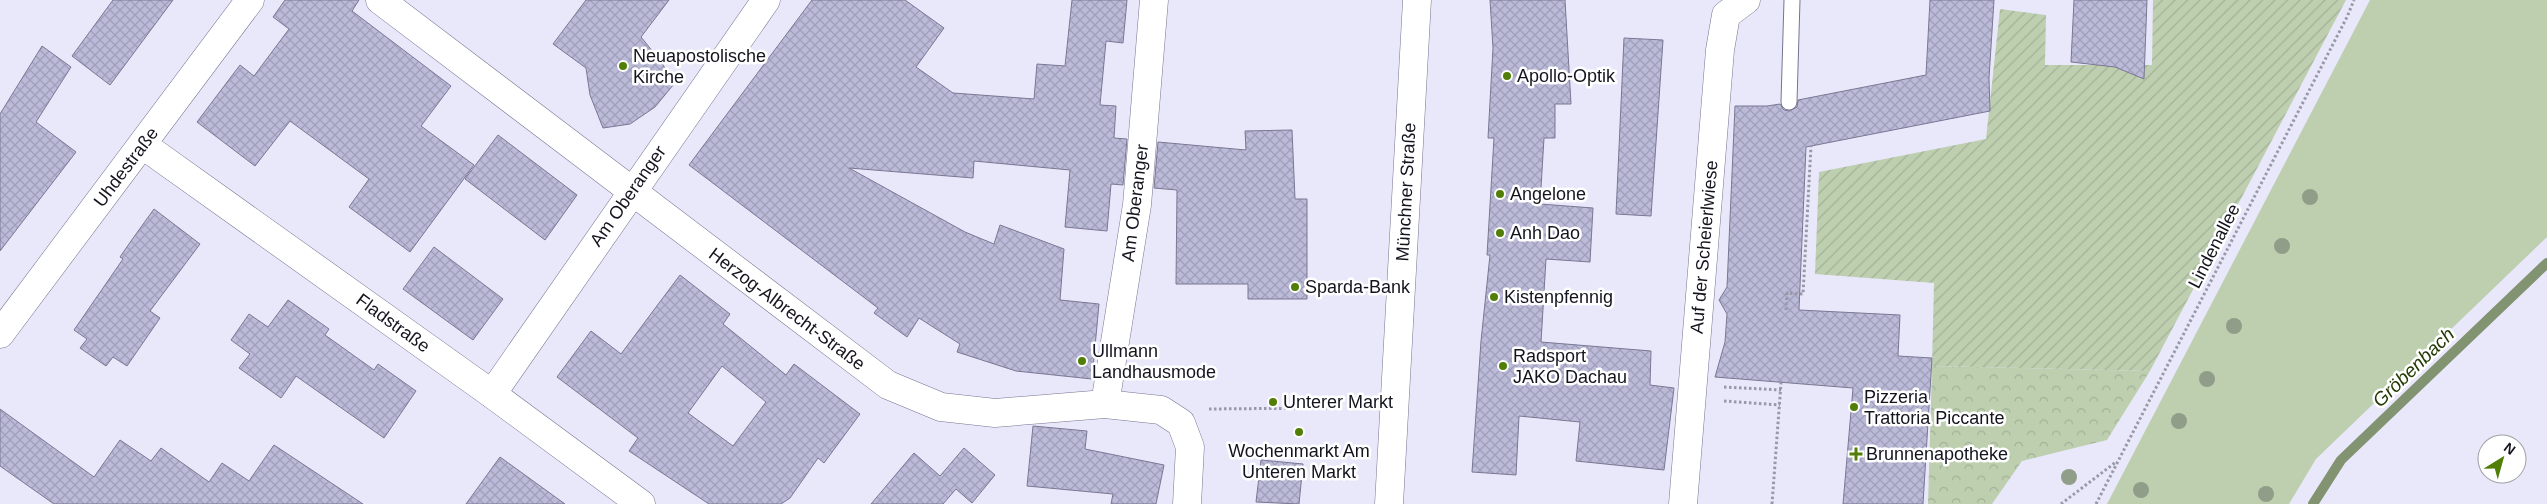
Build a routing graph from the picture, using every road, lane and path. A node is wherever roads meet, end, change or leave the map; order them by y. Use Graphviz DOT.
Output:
graph roads {
  1 [pos="250,0"];
  2 [pos="380,0"];
  3 [pos="766,0"];
  4 [pos="1154,0"];
  5 [pos="1418,0"];
  6 [pos="1746,0"];
  7 [pos="1792,0"];
  8 [pos="2354,0"];
  9 [pos="1789,102"];
  10 [pos="143,145"];
  11 [pos="1811,146"];
  12 [pos="631,192"];
  13 [pos="1786,310"];
  14 [pos="4,321"];
  15 [pos="1781,383"];
  16 [pos="1719,386"];
  17 [pos="1781,390"];
  18 [pos="492,394"];
  19 [pos="1727,401"];
  20 [pos="1105,404"];
  21 [pos="1780,405"];
  22 [pos="1328,408"];
  23 [pos="1181,423"];
  24 [pos="2117,461"];
  25 [pos="641,504"];
  26 [pos="1187,504"];
  27 [pos="1389,504"];
  28 [pos="1683,504"];
  29 [pos="1772,504"];
  30 [pos="2061,504"];
  31 [pos="2096,504"];
  1 -- 10 [label="street, Uhdestraße"];
  2 -- 12 [label="street, Herzog-Albrecht-Straße"];
  3 -- 12 [label="street, Am Oberanger"];
  4 -- 20 [label="street, Am Oberanger"];
  5 -- 27 [label="street, Münchner Straße"];
  6 -- 28 [label="street, Auf der Scheierlwiese"];
  7 -- 9 [label="lane"];
  8 -- 24 [label="path, Lindenallee"];
  10 -- 14 [label="street, Uhdestraße"];
  10 -- 18 [label="street, Fladstraße"];
  11 -- 13 [label="path"];
  12 -- 18 [label="street, Am Oberanger"];
  12 -- 20 [label="street, Herzog-Albrecht-Straße"];
  15 -- 17 [label="path"];
  16 -- 17 [label="path"];
  17 -- 21 [label="path"];
  18 -- 25 [label="street, Fladstraße"];
  19 -- 21 [label="path"];
  20 -- 23 [label="street, Herzog-Albrecht-Straße"];
  21 -- 29 [label="path"];
  22 -- 23 [label="path"];
  23 -- 26 [label="street"];
  24 -- 30 [label="path"];
  24 -- 31 [label="path, Lindenallee"];
}
